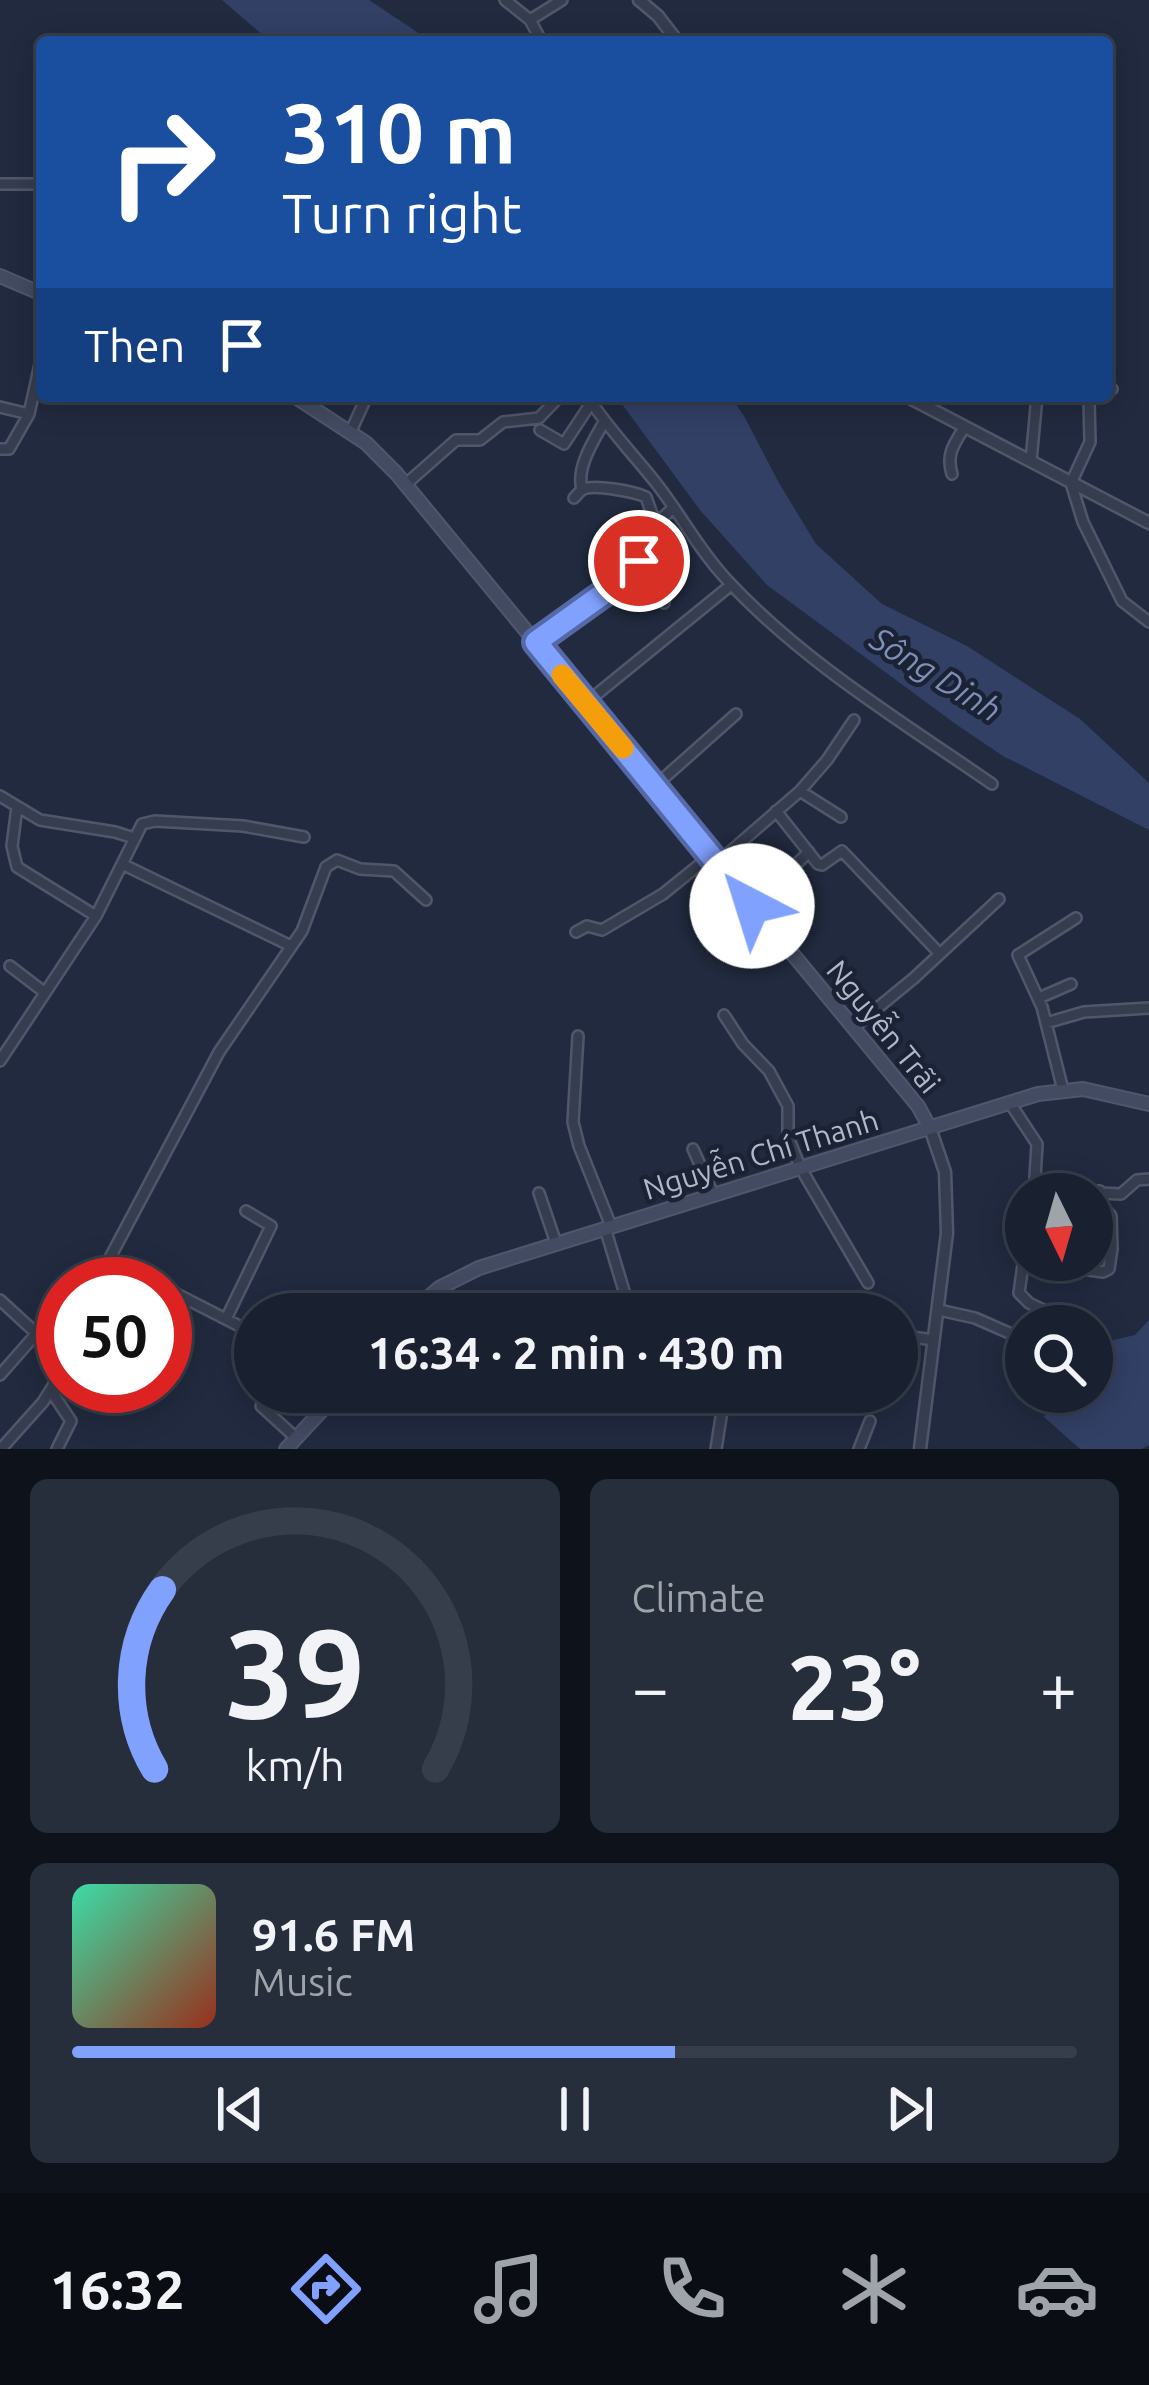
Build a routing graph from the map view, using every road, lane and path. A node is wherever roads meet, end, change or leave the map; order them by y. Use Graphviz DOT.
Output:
graph roads {
  1 [pos="505,0"];
  2 [pos="562,0"];
  3 [pos="639,0"];
  4 [pos="530,20"];
  5 [pos="539,36"];
  6 [pos="673,36"];
  7 [pos="0,184"];
  8 [pos="36,184"];
  9 [pos="0,276"];
  10 [pos="36,291"];
  11 [pos="36,381"];
  12 [pos="303,402"];
  13 [pos="364,402"];
  14 [pos="554,402"];
  15 [pos="588,402"];
  16 [pos="590,402"];
  17 [pos="916,402"];
  18 [pos="1036,402"];
  19 [pos="1089,402"];
  20 [pos="0,407"];
  21 [pos="28,414"];
  22 [pos="604,422"];
  23 [pos="964,428"];
  24 [pos="540,430"];
  25 [pos="350,433"];
  26 [pos="0,448"];
  27 [pos="1031,461"];
  28 [pos="952,474"];
  29 [pos="1071,483"];
  30 [pos="406,484"];
  31 [pos="673,508"];
  32 [pos="659,521"];
  33 [pos="1149,524"];
  34 [pos="635,570"];
  35 [pos="731,585"];
  36 [pos="664,603"];
  37 [pos="1149,622"];
  38 [pos="536,642"];
  39 [pos="586,703"];
  40 [pos="736,714"];
  41 [pos="854,720"];
  42 [pos="992,784"];
  43 [pos="655,786"];
  44 [pos="800,791"];
  45 [pos="0,796"];
  46 [pos="17,807"];
  47 [pos="776,811"];
  48 [pos="841,817"];
  49 [pos="134,838"];
  50 [pos="304,838"];
  51 [pos="809,852"];
  52 [pos="713,860"];
  53 [pos="122,864"];
  54 [pos="999,899"];
  55 [pos="426,900"];
  56 [pos="752,906"];
  57 [pos="96,916"];
  58 [pos="1076,918"];
  59 [pos="576,932"];
  60 [pos="1010,943"];
  61 [pos="292,946"];
  62 [pos="940,954"];
  63 [pos="1018,955"];
  64 [pos="10,966"];
  65 [pos="1071,984"];
  66 [pos="44,992"];
  67 [pos="1039,998"];
  68 [pos="1149,1008"];
  69 [pos="724,1016"];
  70 [pos="1046,1024"];
  71 [pos="853,1028"];
  72 [pos="578,1036"];
  73 [pos="0,1061"];
  74 [pos="1063,1090"];
  75 [pos="1010,1103"];
  76 [pos="1145,1103"];
  77 [pos="930,1128"];
  78 [pos="693,1149"];
  79 [pos="800,1167"];
  80 [pos="1035,1173"];
  81 [pos="1149,1179"];
  82 [pos="538,1193"];
  83 [pos="713,1194"];
  84 [pos="1113,1194"];
  85 [pos="246,1211"];
  86 [pos="608,1227"];
  87 [pos="556,1243"];
  88 [pos="110,1257"];
  89 [pos="1019,1281"];
  90 [pos="868,1283"];
  91 [pos="432,1293"];
  92 [pos="626,1293"];
  93 [pos="0,1300"];
  94 [pos="192,1301"];
  95 [pos="1037,1305"];
  96 [pos="939,1310"];
  97 [pos="226,1318"];
  98 [pos="234,1322"];
  99 [pos="1005,1331"];
  100 [pos="36,1334"];
  101 [pos="918,1338"];
  102 [pos="934,1340"];
  103 [pos="0,1375"];
  104 [pos="36,1408"];
  105 [pos="66,1413"];
  106 [pos="267,1413"];
  107 [pos="318,1413"];
  108 [pos="722,1413"];
  109 [pos="870,1421"];
  110 [pos="291,1443"];
  111 [pos="1,1449"];
  112 [pos="57,1449"];
  113 [pos="716,1449"];
  114 [pos="859,1449"];
  115 [pos="920,1449"];
  1 -- 4 [label="street"];
  2 -- 4 [label="street"];
  3 -- 6 [label="street"];
  4 -- 5 [label="street"];
  7 -- 8 [label="street"];
  9 -- 10 [label="main road"];
  11 -- 21 [label="street"];
  12 -- 25 [label="main road, Nguyễn Trãi"];
  13 -- 25 [label="street"];
  14 -- 30 [label="street"];
  15 -- 24 [label="street"];
  16 -- 22 [label="street"];
  17 -- 23 [label="street"];
  18 -- 27 [label="street"];
  19 -- 29 [label="street"];
  20 -- 21 [label="street"];
  21 -- 26 [label="street"];
  22 -- 31 [label="street"];
  22 -- 32 [label="street"];
  23 -- 27 [label="street"];
  23 -- 28 [label="street"];
  25 -- 30 [label="main road, Nguyễn Trãi"];
  27 -- 29 [label="street"];
  29 -- 33 [label="street"];
  29 -- 37 [label="street"];
  30 -- 38 [label="main road, Nguyễn Trãi"];
  31 -- 32 [label="street"];
  31 -- 35 [label="street"];
  32 -- 34 [label="street"];
  34 -- 36 [label="street"];
  34 -- 38 [label="street"];
  35 -- 39 [label="street"];
  35 -- 42 [label="street"];
  38 -- 39 [label="main road, Nguyễn Trãi"];
  39 -- 43 [label="main road, Nguyễn Trãi"];
  40 -- 43 [label="street"];
  41 -- 44 [label="street"];
  43 -- 52 [label="main road, Nguyễn Trãi"];
  44 -- 47 [label="street"];
  44 -- 48 [label="street"];
  45 -- 46 [label="street"];
  46 -- 49 [label="street"];
  46 -- 57 [label="street"];
  47 -- 51 [label="street"];
  47 -- 52 [label="street"];
  49 -- 50 [label="street"];
  49 -- 53 [label="street"];
  51 -- 56 [label="street"];
  51 -- 62 [label="street"];
  52 -- 56 [label="main road, Nguyễn Trãi"];
  52 -- 59 [label="street"];
  53 -- 57 [label="street"];
  53 -- 61 [label="street"];
  54 -- 62 [label="street"];
  55 -- 61 [label="street"];
  56 -- 71 [label="main road, Nguyễn Trãi"];
  57 -- 66 [label="street"];
  58 -- 63 [label="street"];
  60 -- 63 [label="street"];
  61 -- 88 [label="street"];
  62 -- 71 [label="street"];
  63 -- 67 [label="street"];
  64 -- 66 [label="street"];
  65 -- 67 [label="street"];
  66 -- 73 [label="street"];
  67 -- 70 [label="street"];
  68 -- 70 [label="street"];
  69 -- 79 [label="street"];
  70 -- 74 [label="street"];
  71 -- 77 [label="main road, Nguyễn Trãi"];
  72 -- 86 [label="street"];
  74 -- 75 [label="main road, Nguyễn Chí Thanh"];
  74 -- 76 [label="main road, Nguyễn Chí Thanh"];
  75 -- 77 [label="main road, Nguyễn Chí Thanh"];
  75 -- 80 [label="street"];
  77 -- 79 [label="main road, Nguyễn Chí Thanh"];
  77 -- 96 [label="street, Nguyễn Trãi"];
  78 -- 83 [label="street"];
  79 -- 83 [label="main road, Nguyễn Chí Thanh"];
  79 -- 90 [label="street"];
  81 -- 84 [label="street"];
  82 -- 87 [label="street"];
  83 -- 86 [label="main road, Nguyễn Chí Thanh"];
  85 -- 97 [label="street"];
  86 -- 87 [label="main road, Nguyễn Chí Thanh"];
  86 -- 92 [label="street"];
  87 -- 91 [label="main road, Nguyễn Chí Thanh"];
  89 -- 95 [label="street"];
  93 -- 100 [label="street"];
  94 -- 97 [label="street"];
  96 -- 99 [label="street"];
  96 -- 102 [label="street, Nguyễn Trãi"];
  97 -- 98 [label="street"];
  100 -- 103 [label="street"];
  101 -- 102 [label="street"];
  102 -- 115 [label="street, Nguyễn Trãi"];
  104 -- 111 [label="street"];
  105 -- 112 [label="street"];
  106 -- 110 [label="street"];
  107 -- 110 [label="main road"];
  108 -- 113 [label="street"];
  109 -- 114 [label="street"];
}
